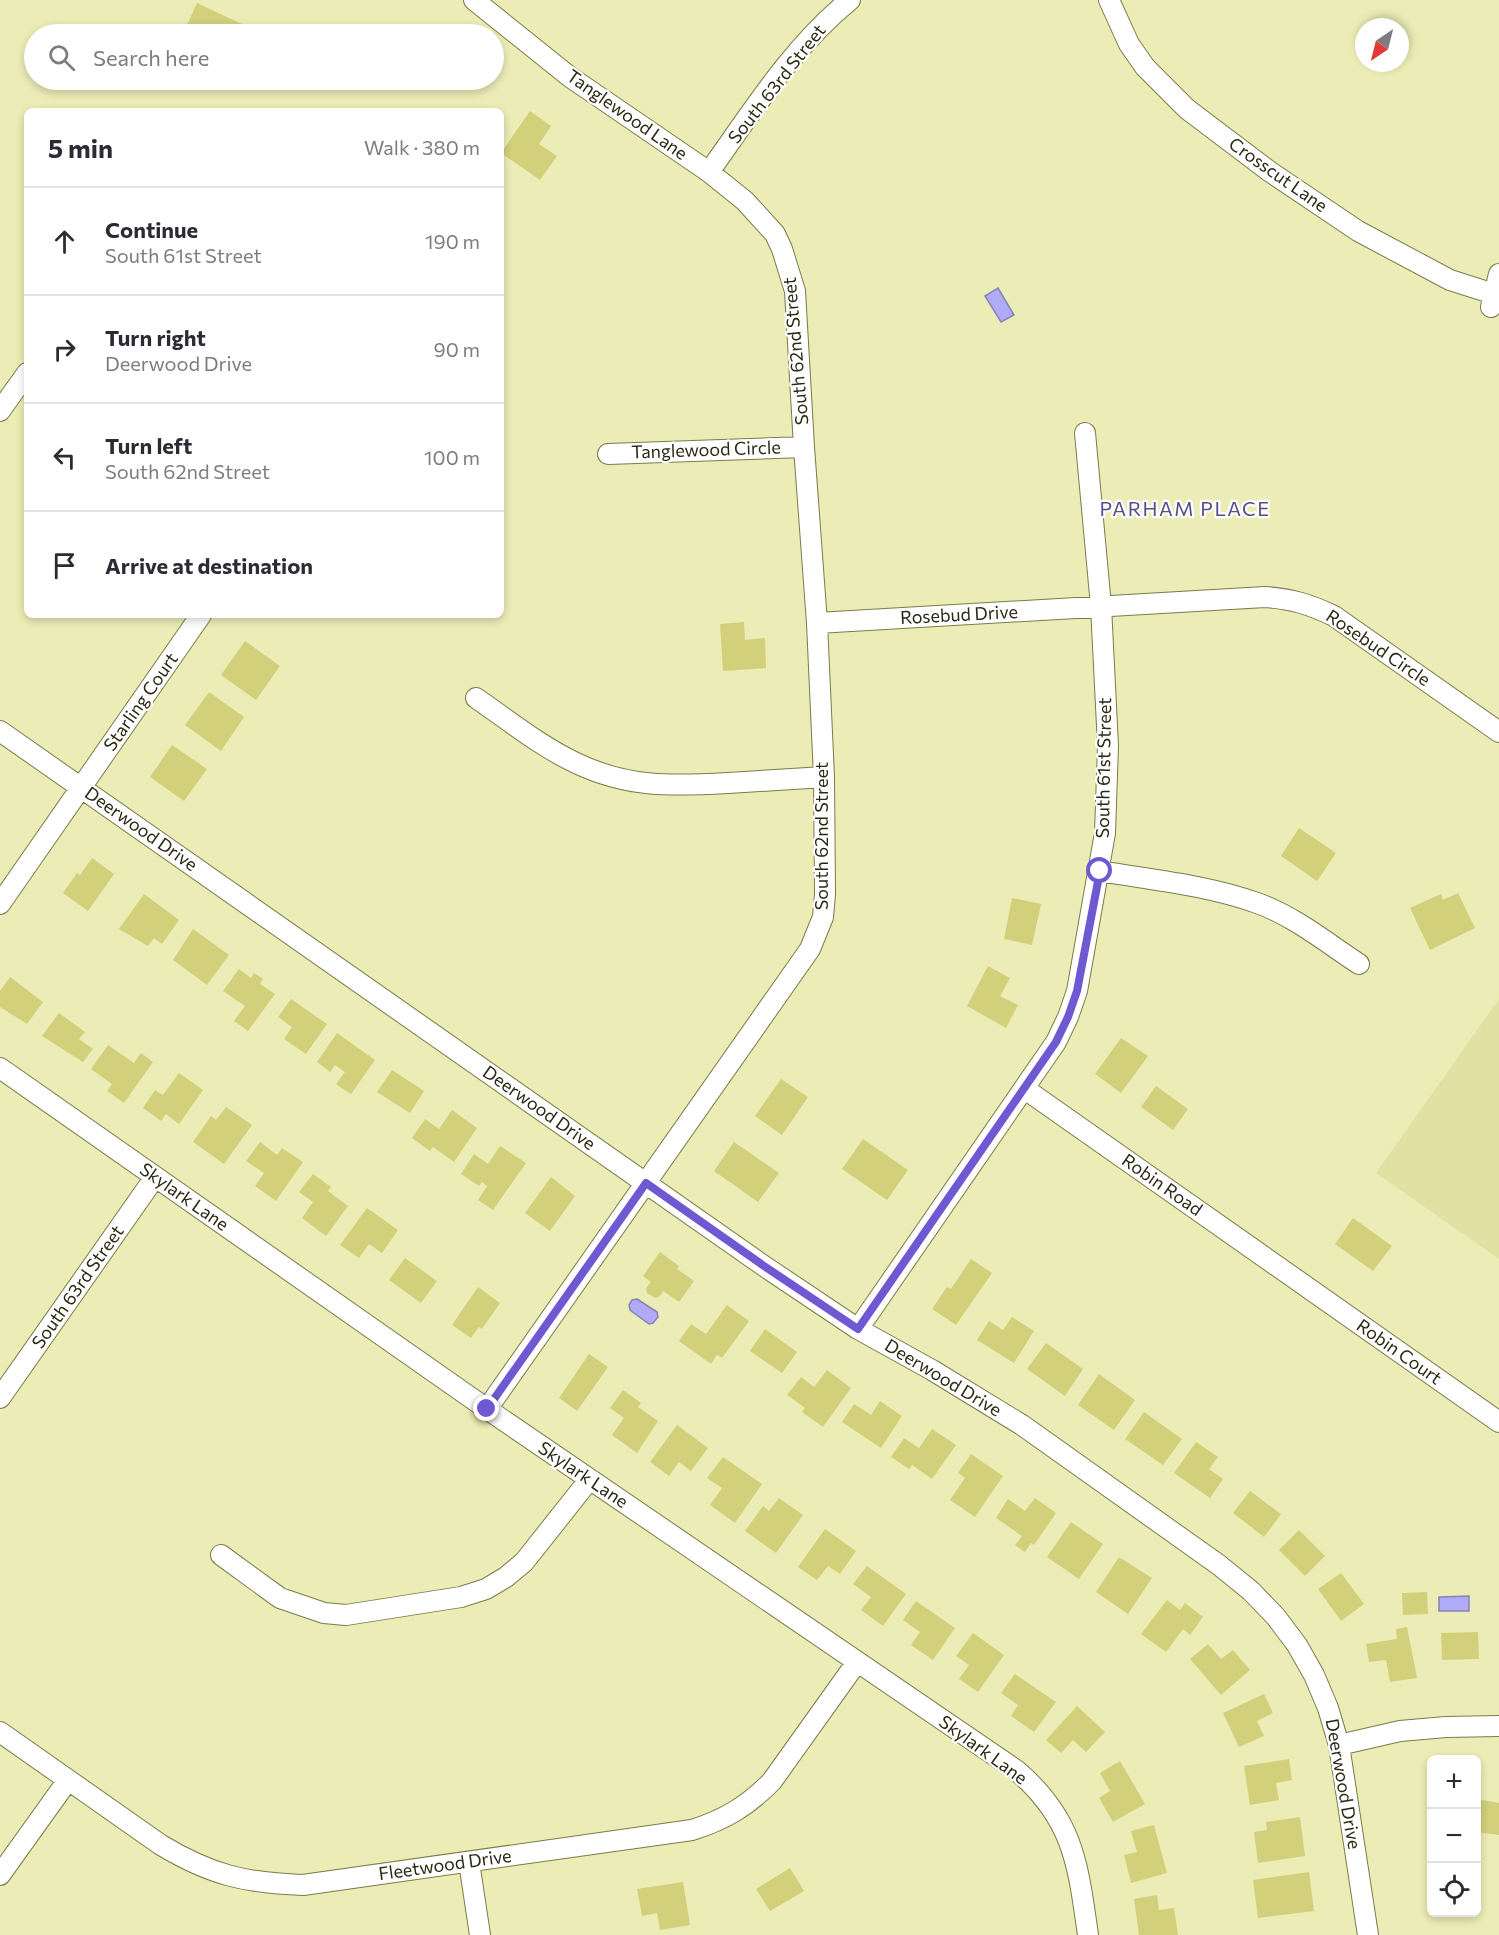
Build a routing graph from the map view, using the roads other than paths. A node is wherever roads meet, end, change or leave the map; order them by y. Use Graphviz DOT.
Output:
graph roads {
  1 [pos="474,0"];
  2 [pos="850,0"];
  3 [pos="1109,0"];
  4 [pos="709,172"];
  5 [pos="775,234"];
  6 [pos="1499,274"];
  7 [pos="24,377"];
  8 [pos="0,411"];
  9 [pos="1085,433"];
  10 [pos="804,447"];
  11 [pos="608,454"];
  12 [pos="1101,606"];
  13 [pos="199,618"];
  14 [pos="817,623"];
  15 [pos="476,698"];
  16 [pos="0,731"];
  17 [pos="1499,732"];
  18 [pos="824,777"];
  19 [pos="82,788"];
  20 [pos="1100,871"];
  21 [pos="0,904"];
  22 [pos="1359,964"];
  23 [pos="0,1068"];
  24 [pos="1025,1089"];
  25 [pos="155,1177"];
  26 [pos="646,1183"];
  27 [pos="1299,1282"];
  28 [pos="858,1329"];
  29 [pos="0,1398"];
  30 [pos="487,1409"];
  31 [pos="1499,1422"];
  32 [pos="590,1480"];
  33 [pos="221,1556"];
  34 [pos="856,1662"];
  35 [pos="1499,1726"];
  36 [pos="0,1732"];
  37 [pos="1339,1745"];
  38 [pos="68,1779"];
  39 [pos="469,1862"];
  40 [pos="0,1875"];
  41 [pos="480,1935"];
  42 [pos="1088,1935"];
  43 [pos="1368,1935"];
  1 -- 4 [label="street, Tanglewood Lane"];
  2 -- 4 [label="street, South 63rd Street"];
  3 -- 6 [label="street, Crosscut Lane"];
  4 -- 5 [label="street, Tanglewood Lane"];
  5 -- 10 [label="street, South 62nd Street"];
  7 -- 8 [label="street"];
  9 -- 12 [label="street, South 61st Street"];
  10 -- 11 [label="street, Tanglewood Circle"];
  10 -- 14 [label="street, South 62nd Street"];
  12 -- 14 [label="street, Rosebud Drive"];
  12 -- 17 [label="street, Rosebud Circle"];
  12 -- 20 [label="street, South 61st Street"];
  13 -- 19 [label="street, Starling Court"];
  14 -- 18 [label="street, South 62nd Street"];
  15 -- 18 [label="street"];
  16 -- 19 [label="street, Deerwood Drive"];
  18 -- 26 [label="street, South 62nd Street"];
  19 -- 21 [label="street, Starling Court"];
  19 -- 26 [label="street, Deerwood Drive"];
  20 -- 22 [label="street"];
  20 -- 24 [label="street, South 61st Street"];
  23 -- 25 [label="street, Skylark Lane"];
  24 -- 27 [label="street, Robin Road"];
  24 -- 28 [label="street, South 61st Street"];
  25 -- 29 [label="street, South 63rd Street"];
  25 -- 30 [label="street, Skylark Lane"];
  26 -- 28 [label="street, Deerwood Drive"];
  26 -- 30 [label="street, South 62nd Street"];
  27 -- 31 [label="street, Robin Court"];
  28 -- 37 [label="street, Deerwood Drive"];
  30 -- 32 [label="street, Skylark Lane"];
  32 -- 33 [label="street"];
  32 -- 34 [label="street, Skylark Lane"];
  34 -- 39 [label="street, Fleetwood Drive"];
  34 -- 42 [label="street, Skylark Lane"];
  35 -- 37 [label="street"];
  36 -- 38 [label="street, Fleetwood Drive"];
  37 -- 43 [label="street, Deerwood Drive"];
  38 -- 39 [label="street, Fleetwood Drive"];
  38 -- 40 [label="street"];
  39 -- 41 [label="street"];
}
